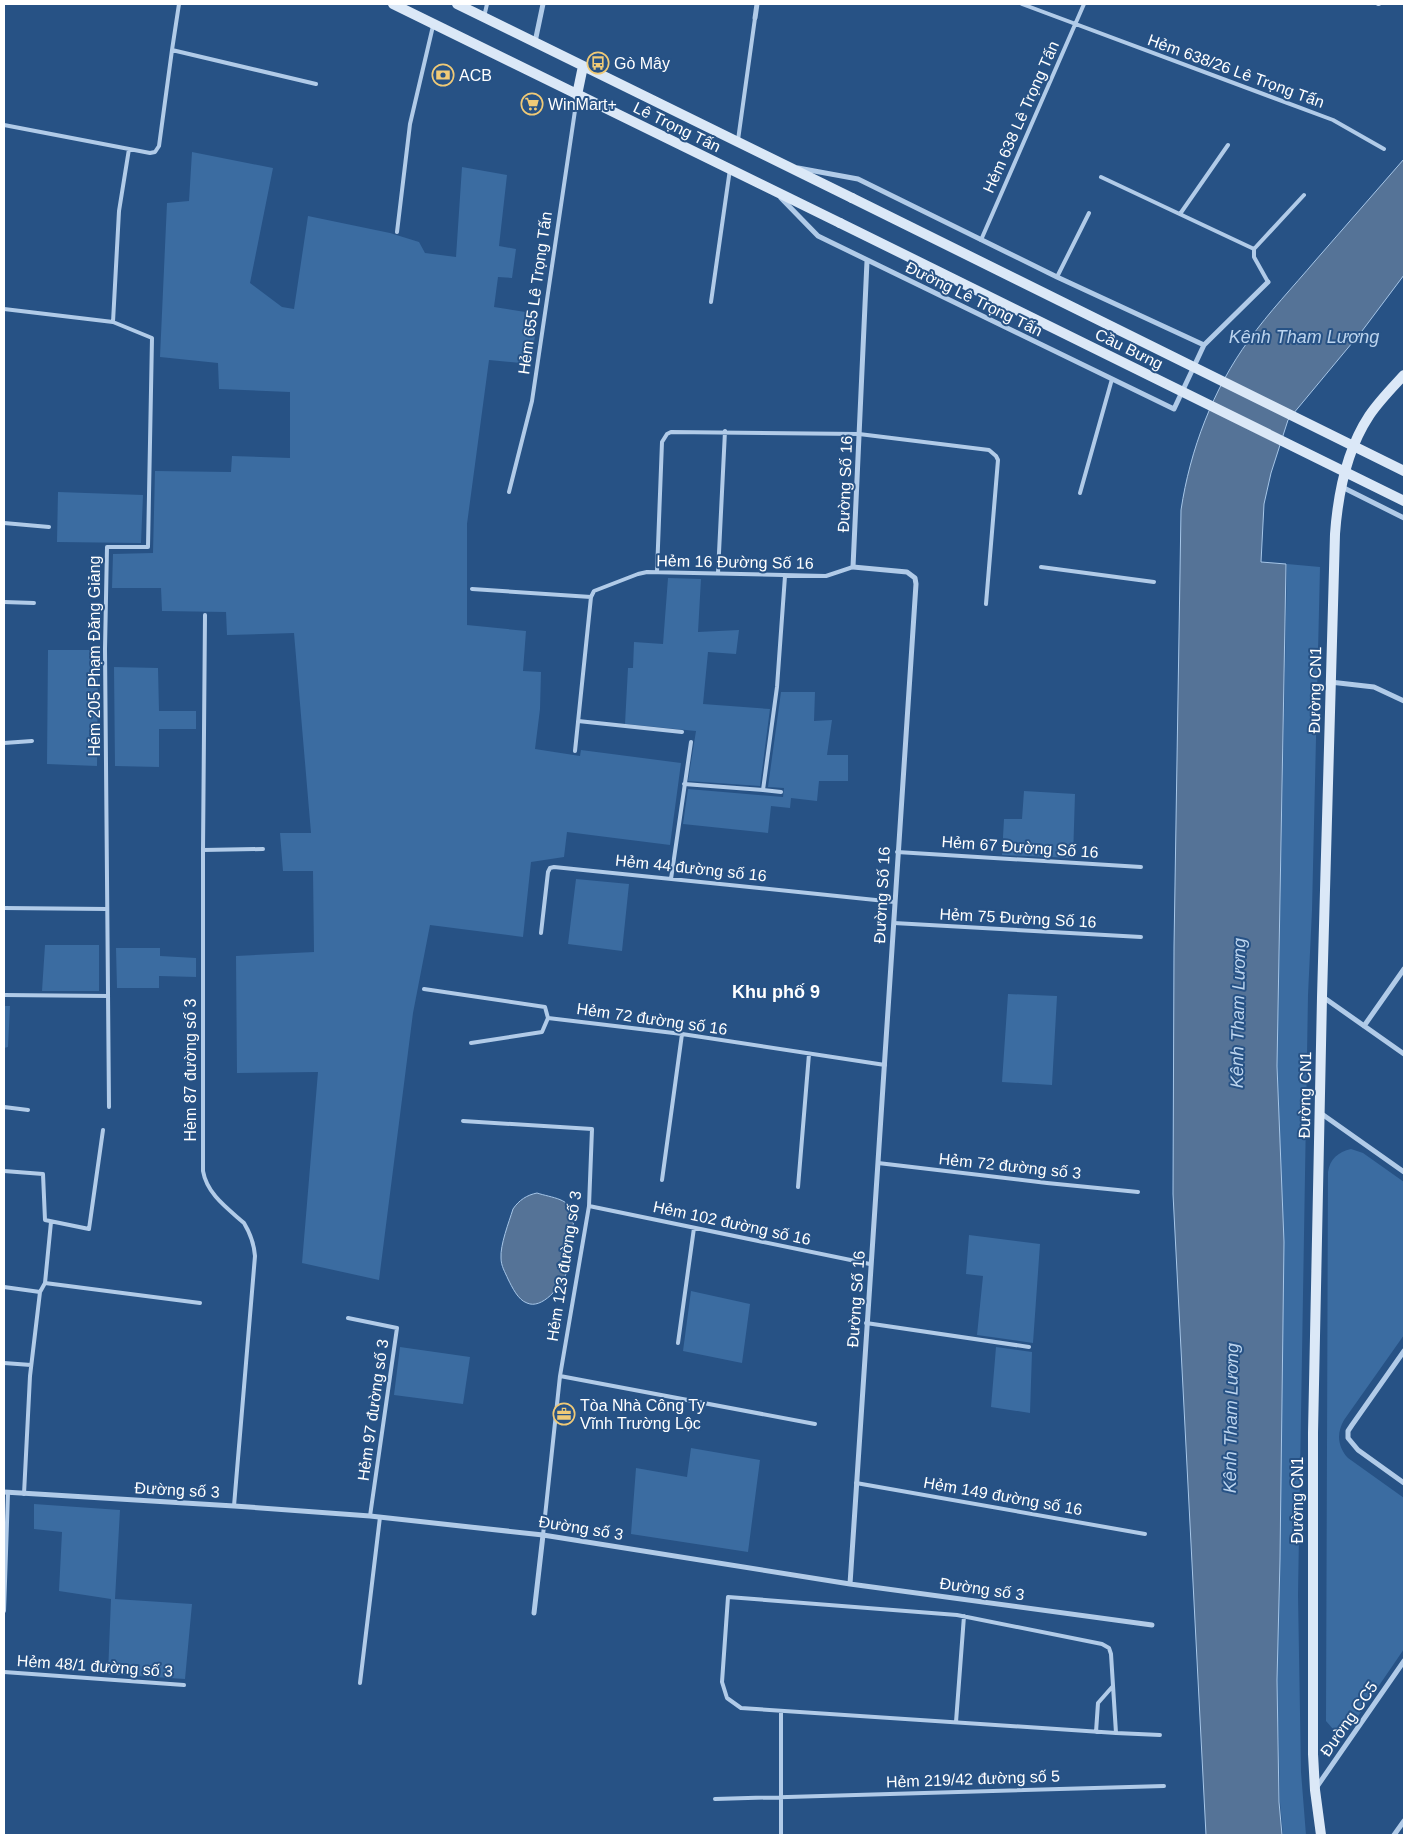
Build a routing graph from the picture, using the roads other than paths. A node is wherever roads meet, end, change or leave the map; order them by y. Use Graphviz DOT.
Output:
graph roads {
  1 [pos="180,4"];
  2 [pos="393,4"];
  3 [pos="457,4"];
  4 [pos="487,4"];
  5 [pos="543,4"];
  6 [pos="758,4"];
  7 [pos="1022,4"];
  8 [pos="1084,4"];
  9 [pos="484,17"];
  10 [pos="755,18"];
  11 [pos="434,24"];
  12 [pos="1076,24"];
  13 [pos="535,42"];
  14 [pos="172,50"];
  15 [pos="583,66"];
  16 [pos="316,84"];
  17 [pos="577,95"];
  18 [pos="4,125"];
  19 [pos="737,141"];
  20 [pos="1228,145"];
  21 [pos="129,148"];
  22 [pos="1384,149"];
  23 [pos="788,166"];
  24 [pos="730,169"];
  25 [pos="1101,177"];
  26 [pos="776,192"];
  27 [pos="1304,195"];
  28 [pos="852,198"];
  29 [pos="1089,213"];
  30 [pos="1180,214"];
  31 [pos="840,223"];
  32 [pos="397,232"];
  33 [pos="981,240"];
  34 [pos="1254,249"];
  35 [pos="867,261"];
  36 [pos="1057,277"];
  37 [pos="1268,282"];
  38 [pos="711,302"];
  39 [pos="4,309"];
  40 [pos="113,322"];
  41 [pos="1204,345"];
  42 [pos="1404,375"];
  43 [pos="1112,379"];
  44 [pos="725,431"];
  45 [pos="859,434"];
  46 [pos="1404,471"];
  47 [pos="1341,486"];
  48 [pos="509,492"];
  49 [pos="1080,493"];
  50 [pos="1404,501"];
  51 [pos="1404,518"];
  52 [pos="4,523"];
  53 [pos="49,527"];
  54 [pos="854,567"];
  55 [pos="1041,567"];
  56 [pos="657,572"];
  57 [pos="718,573"];
  58 [pos="785,576"];
  59 [pos="1154,582"];
  60 [pos="472,589"];
  61 [pos="591,596"];
  62 [pos="4,602"];
  63 [pos="34,603"];
  64 [pos="986,604"];
  65 [pos="205,616"];
  66 [pos="1330,682"];
  67 [pos="1404,701"];
  68 [pos="578,721"];
  69 [pos="682,732"];
  70 [pos="32,741"];
  71 [pos="4,742"];
  72 [pos="690,742"];
  73 [pos="575,751"];
  74 [pos="684,784"];
  75 [pos="763,790"];
  76 [pos="781,792"];
  77 [pos="263,849"];
  78 [pos="203,850"];
  79 [pos="897,852"];
  80 [pos="1141,868"];
  81 [pos="672,879"];
  82 [pos="894,902"];
  83 [pos="4,908"];
  84 [pos="107,909"];
  85 [pos="894,923"];
  86 [pos="541,933"];
  87 [pos="1141,937"];
  88 [pos="1404,969"];
  89 [pos="424,989"];
  90 [pos="4,995"];
  91 [pos="108,996"];
  92 [pos="1322,996"];
  93 [pos="548,1018"];
  94 [pos="1364,1026"];
  95 [pos="682,1034"];
  96 [pos="471,1043"];
  97 [pos="809,1054"];
  98 [pos="1404,1054"];
  99 [pos="885,1065"];
  100 [pos="4,1107"];
  101 [pos="109,1108"];
  102 [pos="28,1110"];
  103 [pos="1319,1112"];
  104 [pos="463,1121"];
  105 [pos="103,1130"];
  106 [pos="878,1163"];
  107 [pos="4,1171"];
  108 [pos="1404,1172"];
  109 [pos="662,1180"];
  110 [pos="798,1188"];
  111 [pos="1138,1192"];
  112 [pos="588,1206"];
  113 [pos="51,1222"];
  114 [pos="694,1228"];
  115 [pos="870,1264"];
  116 [pos="45,1283"];
  117 [pos="4,1287"];
  118 [pos="40,1292"];
  119 [pos="200,1303"];
  120 [pos="348,1318"];
  121 [pos="866,1322"];
  122 [pos="678,1343"];
  123 [pos="1029,1347"];
  124 [pos="1404,1351"];
  125 [pos="4,1363"];
  126 [pos="31,1365"];
  127 [pos="560,1376"];
  128 [pos="815,1424"];
  129 [pos="856,1483"];
  130 [pos="1404,1483"];
  131 [pos="6,1493"];
  132 [pos="24,1494"];
  133 [pos="234,1506"];
  134 [pos="370,1516"];
  135 [pos="380,1517"];
  136 [pos="543,1534"];
  137 [pos="1145,1534"];
  138 [pos="850,1584"];
  139 [pos="4,1611"];
  140 [pos="534,1613"];
  141 [pos="964,1616"];
  142 [pos="1152,1625"];
  143 [pos="1404,1661"];
  144 [pos="4,1672"];
  145 [pos="360,1683"];
  146 [pos="184,1685"];
  147 [pos="1113,1686"];
  148 [pos="781,1710"];
  149 [pos="956,1722"];
  150 [pos="1096,1732"];
  151 [pos="1116,1733"];
  152 [pos="1160,1735"];
  153 [pos="1164,1786"];
  154 [pos="1315,1790"];
  155 [pos="782,1797"];
  156 [pos="715,1799"];
  157 [pos="1404,1821"];
  158 [pos="781,1835"];
  159 [pos="1321,1835"];
  160 [pos="1394,1835"];
  1 -- 14 [label="lane"];
  2 -- 11 [label="main road, Lê Trọng Tấn"];
  3 -- 9 [label="main road, Lê Trọng Tấn"];
  4 -- 9 [label="lane"];
  5 -- 13 [label="street"];
  6 -- 10 [label="street"];
  7 -- 12 [label="lane, Hẻm 638/26 Lê Trọng Tấn"];
  8 -- 12 [label="lane, Hẻm 638 Lê Trọng Tấn"];
  9 -- 13 [label="main road, Lê Trọng Tấn"];
  10 -- 19 [label="lane"];
  11 -- 17 [label="main road, Lê Trọng Tấn"];
  11 -- 32 [label="lane"];
  12 -- 22 [label="lane, Hẻm 638/26 Lê Trọng Tấn"];
  12 -- 33 [label="lane, Hẻm 638 Lê Trọng Tấn"];
  13 -- 15 [label="main road, Lê Trọng Tấn"];
  14 -- 16 [label="lane"];
  14 -- 21 [label="lane"];
  15 -- 17 [label="main road"];
  15 -- 19 [label="main road, Lê Trọng Tấn"];
  17 -- 24 [label="main road, Lê Trọng Tấn"];
  17 -- 48 [label="lane, Hẻm 655 Lê Trọng Tấn"];
  18 -- 21 [label="lane"];
  19 -- 23 [label="main road, Lê Trọng Tấn"];
  20 -- 30 [label="lane"];
  21 -- 40 [label="lane"];
  23 -- 28 [label="main road, Lê Trọng Tấn"];
  23 -- 33 [label="street"];
  24 -- 26 [label="main road, Lê Trọng Tấn"];
  24 -- 38 [label="lane"];
  25 -- 30 [label="lane"];
  26 -- 31 [label="main road, Lê Trọng Tấn"];
  26 -- 35 [label="street, Đường Lê Trọng Tấn"];
  27 -- 34 [label="lane"];
  28 -- 46 [label="main road, Cầu Bưng, bridge"];
  29 -- 36 [label="lane"];
  30 -- 34 [label="lane"];
  31 -- 50 [label="main road, Cầu Bưng, bridge"];
  33 -- 36 [label="street"];
  34 -- 37 [label="lane"];
  35 -- 43 [label="street, Đường Lê Trọng Tấn"];
  35 -- 45 [label="street, Đường Số 16"];
  36 -- 41 [label="street"];
  37 -- 41 [label="street"];
  39 -- 40 [label="lane, Hẻm 205 Phạm Đăng Giảng"];
  40 -- 84 [label="lane, Hẻm 205 Phạm Đăng Giảng"];
  41 -- 43 [label="street, Đường Lê Trọng Tấn"];
  42 -- 47 [label="main road, Đường CN1"];
  43 -- 49 [label="lane"];
  44 -- 45 [label="lane"];
  44 -- 56 [label="lane"];
  44 -- 57 [label="lane"];
  45 -- 54 [label="street, Đường Số 16"];
  45 -- 64 [label="lane"];
  47 -- 51 [label="street"];
  47 -- 66 [label="main road, Đường CN1"];
  52 -- 53 [label="lane"];
  54 -- 58 [label="lane, Hẻm 16 Đường Số 16"];
  54 -- 79 [label="street, Đường Số 16"];
  55 -- 59 [label="lane"];
  56 -- 57 [label="lane, Hẻm 16 Đường Số 16"];
  56 -- 61 [label="lane, Hẻm 16 Đường Số 16"];
  57 -- 58 [label="lane, Hẻm 16 Đường Số 16"];
  58 -- 75 [label="lane"];
  60 -- 61 [label="lane"];
  61 -- 68 [label="lane"];
  62 -- 63 [label="lane"];
  65 -- 78 [label="lane, Hẻm 87 đường số 3"];
  66 -- 67 [label="street"];
  66 -- 92 [label="main road, Đường CN1"];
  68 -- 69 [label="lane"];
  68 -- 73 [label="lane"];
  70 -- 71 [label="lane"];
  72 -- 74 [label="lane"];
  74 -- 75 [label="lane"];
  74 -- 81 [label="lane"];
  75 -- 76 [label="lane"];
  77 -- 78 [label="lane"];
  78 -- 133 [label="lane, Hẻm 87 đường số 3"];
  79 -- 80 [label="lane, Hẻm 67 Đường Số 16"];
  79 -- 82 [label="street, Đường Số 16"];
  81 -- 82 [label="lane, Hẻm 44 đường số 16"];
  81 -- 86 [label="lane, Hẻm 44 đường số 16"];
  82 -- 85 [label="street, Đường Số 16"];
  83 -- 84 [label="lane"];
  84 -- 91 [label="lane, Hẻm 205 Phạm Đăng Giảng"];
  85 -- 87 [label="lane, Hẻm 75 Đường Số 16"];
  85 -- 99 [label="street, Đường Số 16"];
  88 -- 94 [label="street"];
  89 -- 93 [label="lane"];
  90 -- 91 [label="lane"];
  91 -- 101 [label="lane, Hẻm 205 Phạm Đăng Giảng"];
  92 -- 94 [label="street"];
  92 -- 103 [label="main road, Đường CN1"];
  93 -- 95 [label="lane, Hẻm 72 đường số 16"];
  93 -- 96 [label="lane"];
  94 -- 98 [label="street"];
  95 -- 97 [label="lane, Hẻm 72 đường số 16"];
  95 -- 109 [label="lane"];
  97 -- 99 [label="lane, Hẻm 72 đường số 16"];
  97 -- 110 [label="lane"];
  99 -- 106 [label="street, Đường Số 16"];
  100 -- 102 [label="lane"];
  103 -- 108 [label="street"];
  103 -- 154 [label="main road, Đường CN1"];
  104 -- 112 [label="lane, Hẻm 123 đường số 3"];
  105 -- 113 [label="lane"];
  106 -- 111 [label="lane, Hẻm 72 đường số 3"];
  106 -- 115 [label="street, Đường Số 16"];
  107 -- 113 [label="lane"];
  112 -- 114 [label="lane, Hẻm 102 đường số 16"];
  112 -- 127 [label="lane, Hẻm 123 đường số 3"];
  113 -- 116 [label="lane"];
  114 -- 115 [label="lane, Hẻm 102 đường số 16"];
  114 -- 122 [label="lane"];
  115 -- 121 [label="street, Đường Số 16"];
  116 -- 118 [label="lane"];
  116 -- 119 [label="lane"];
  117 -- 118 [label="lane"];
  118 -- 126 [label="lane"];
  120 -- 134 [label="lane, Hẻm 97 đường số 3"];
  121 -- 123 [label="lane"];
  121 -- 129 [label="street, Đường Số 16"];
  124 -- 130 [label="street"];
  125 -- 126 [label="lane"];
  126 -- 132 [label="lane"];
  127 -- 128 [label="lane"];
  127 -- 136 [label="lane, Hẻm 123 đường số 3"];
  129 -- 137 [label="lane, Hẻm 149 đường số 16"];
  129 -- 138 [label="street, Đường Số 16"];
  131 -- 132 [label="street, Đường số 3"];
  131 -- 139 [label="lane"];
  132 -- 133 [label="street, Đường số 3"];
  133 -- 134 [label="street, Đường số 3"];
  134 -- 135 [label="street, Đường số 3"];
  135 -- 136 [label="street, Đường số 3"];
  135 -- 145 [label="lane"];
  136 -- 138 [label="street, Đường số 3"];
  136 -- 140 [label="street"];
  138 -- 142 [label="street, Đường số 3"];
  141 -- 147 [label="lane"];
  141 -- 148 [label="lane"];
  141 -- 149 [label="lane"];
  143 -- 154 [label="street, Đường CC5"];
  144 -- 146 [label="lane, Hẻm 48/1 đường số 3"];
  147 -- 150 [label="lane"];
  147 -- 151 [label="lane"];
  148 -- 149 [label="lane"];
  148 -- 155 [label="lane"];
  149 -- 150 [label="lane"];
  150 -- 151 [label="lane"];
  151 -- 152 [label="lane"];
  153 -- 155 [label="lane, Hẻm 219/42 đường số 5"];
  154 -- 159 [label="main road, Đường CN1"];
  155 -- 156 [label="lane, Hẻm 219/42 đường số 5"];
  155 -- 158 [label="lane"];
  157 -- 160 [label="street"];
}
